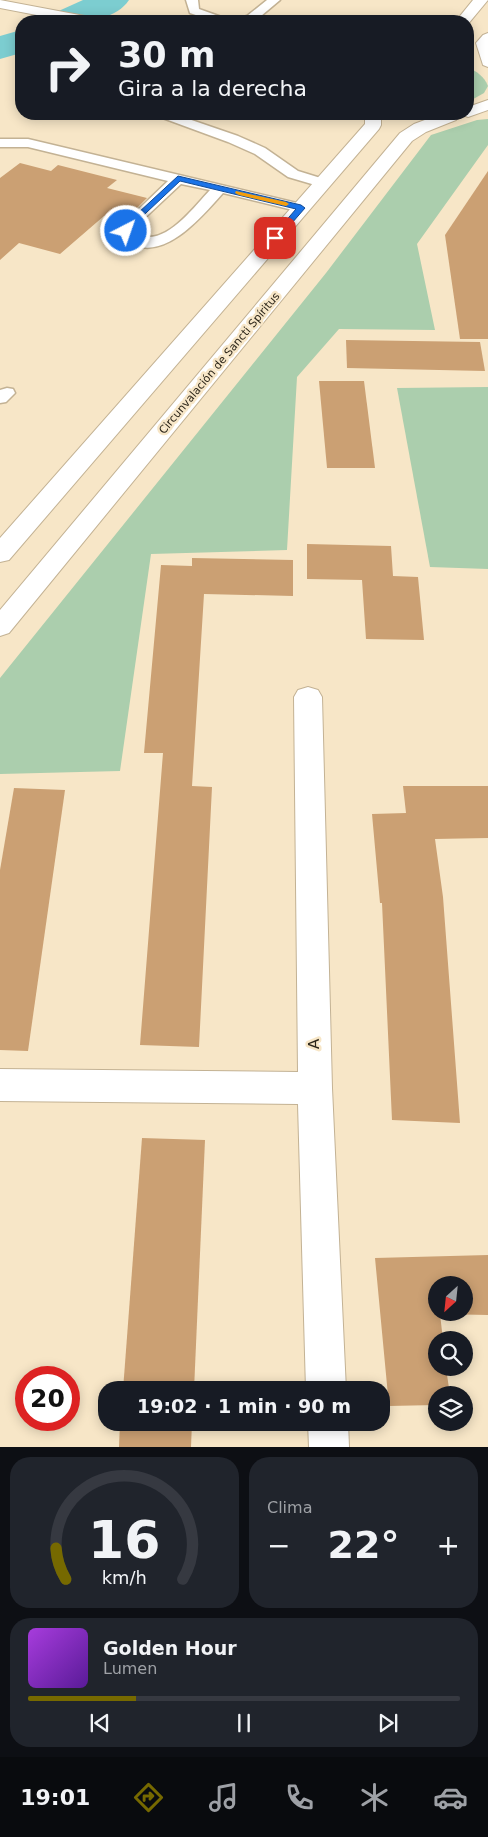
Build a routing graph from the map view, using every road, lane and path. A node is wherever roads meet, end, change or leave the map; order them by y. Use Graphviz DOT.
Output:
graph roads {
  1 [pos="192,0"];
  2 [pos="274,0"];
  3 [pos="482,0"];
  4 [pos="0,4"];
  5 [pos="58,15"];
  6 [pos="206,15"];
  7 [pos="256,15"];
  8 [pos="468,15"];
  9 [pos="488,38"];
  10 [pos="483,62"];
  11 [pos="488,105"];
  12 [pos="474,110"];
  13 [pos="178,120"];
  14 [pos="373,120"];
  15 [pos="442,120"];
  16 [pos="0,143"];
  17 [pos="178,179"];
  18 [pos="322,183"];
  19 [pos="220,188"];
  20 [pos="301,208"];
  21 [pos="0,554"];
  22 [pos="0,627"];
  23 [pos="308,697"];
  24 [pos="0,1085"];
  25 [pos="315,1088"];
  26 [pos="326,1381"];
  27 [pos="328,1431"];
  28 [pos="329,1447"];
  1 -- 6 [label="lane"];
  2 -- 7 [label="lane"];
  3 -- 8 [label="main road"];
  4 -- 5 [label="main road"];
  9 -- 10 [label="main road"];
  11 -- 12 [label="main road"];
  13 -- 18 [label="lane"];
  14 -- 18 [label="main road"];
  15 -- 22 [label="main road, Circunvalación de Sancti Spíritus"];
  16 -- 17 [label="lane"];
  17 -- 19 [label="lane"];
  17 -- 19 [label="lane"];
  18 -- 20 [label="main road"];
  19 -- 20 [label="lane"];
  20 -- 21 [label="main road"];
  23 -- 25 [label="main road, A"];
  24 -- 25 [label="main road"];
  25 -- 26 [label="main road, A"];
  27 -- 28 [label="main road"];
}
